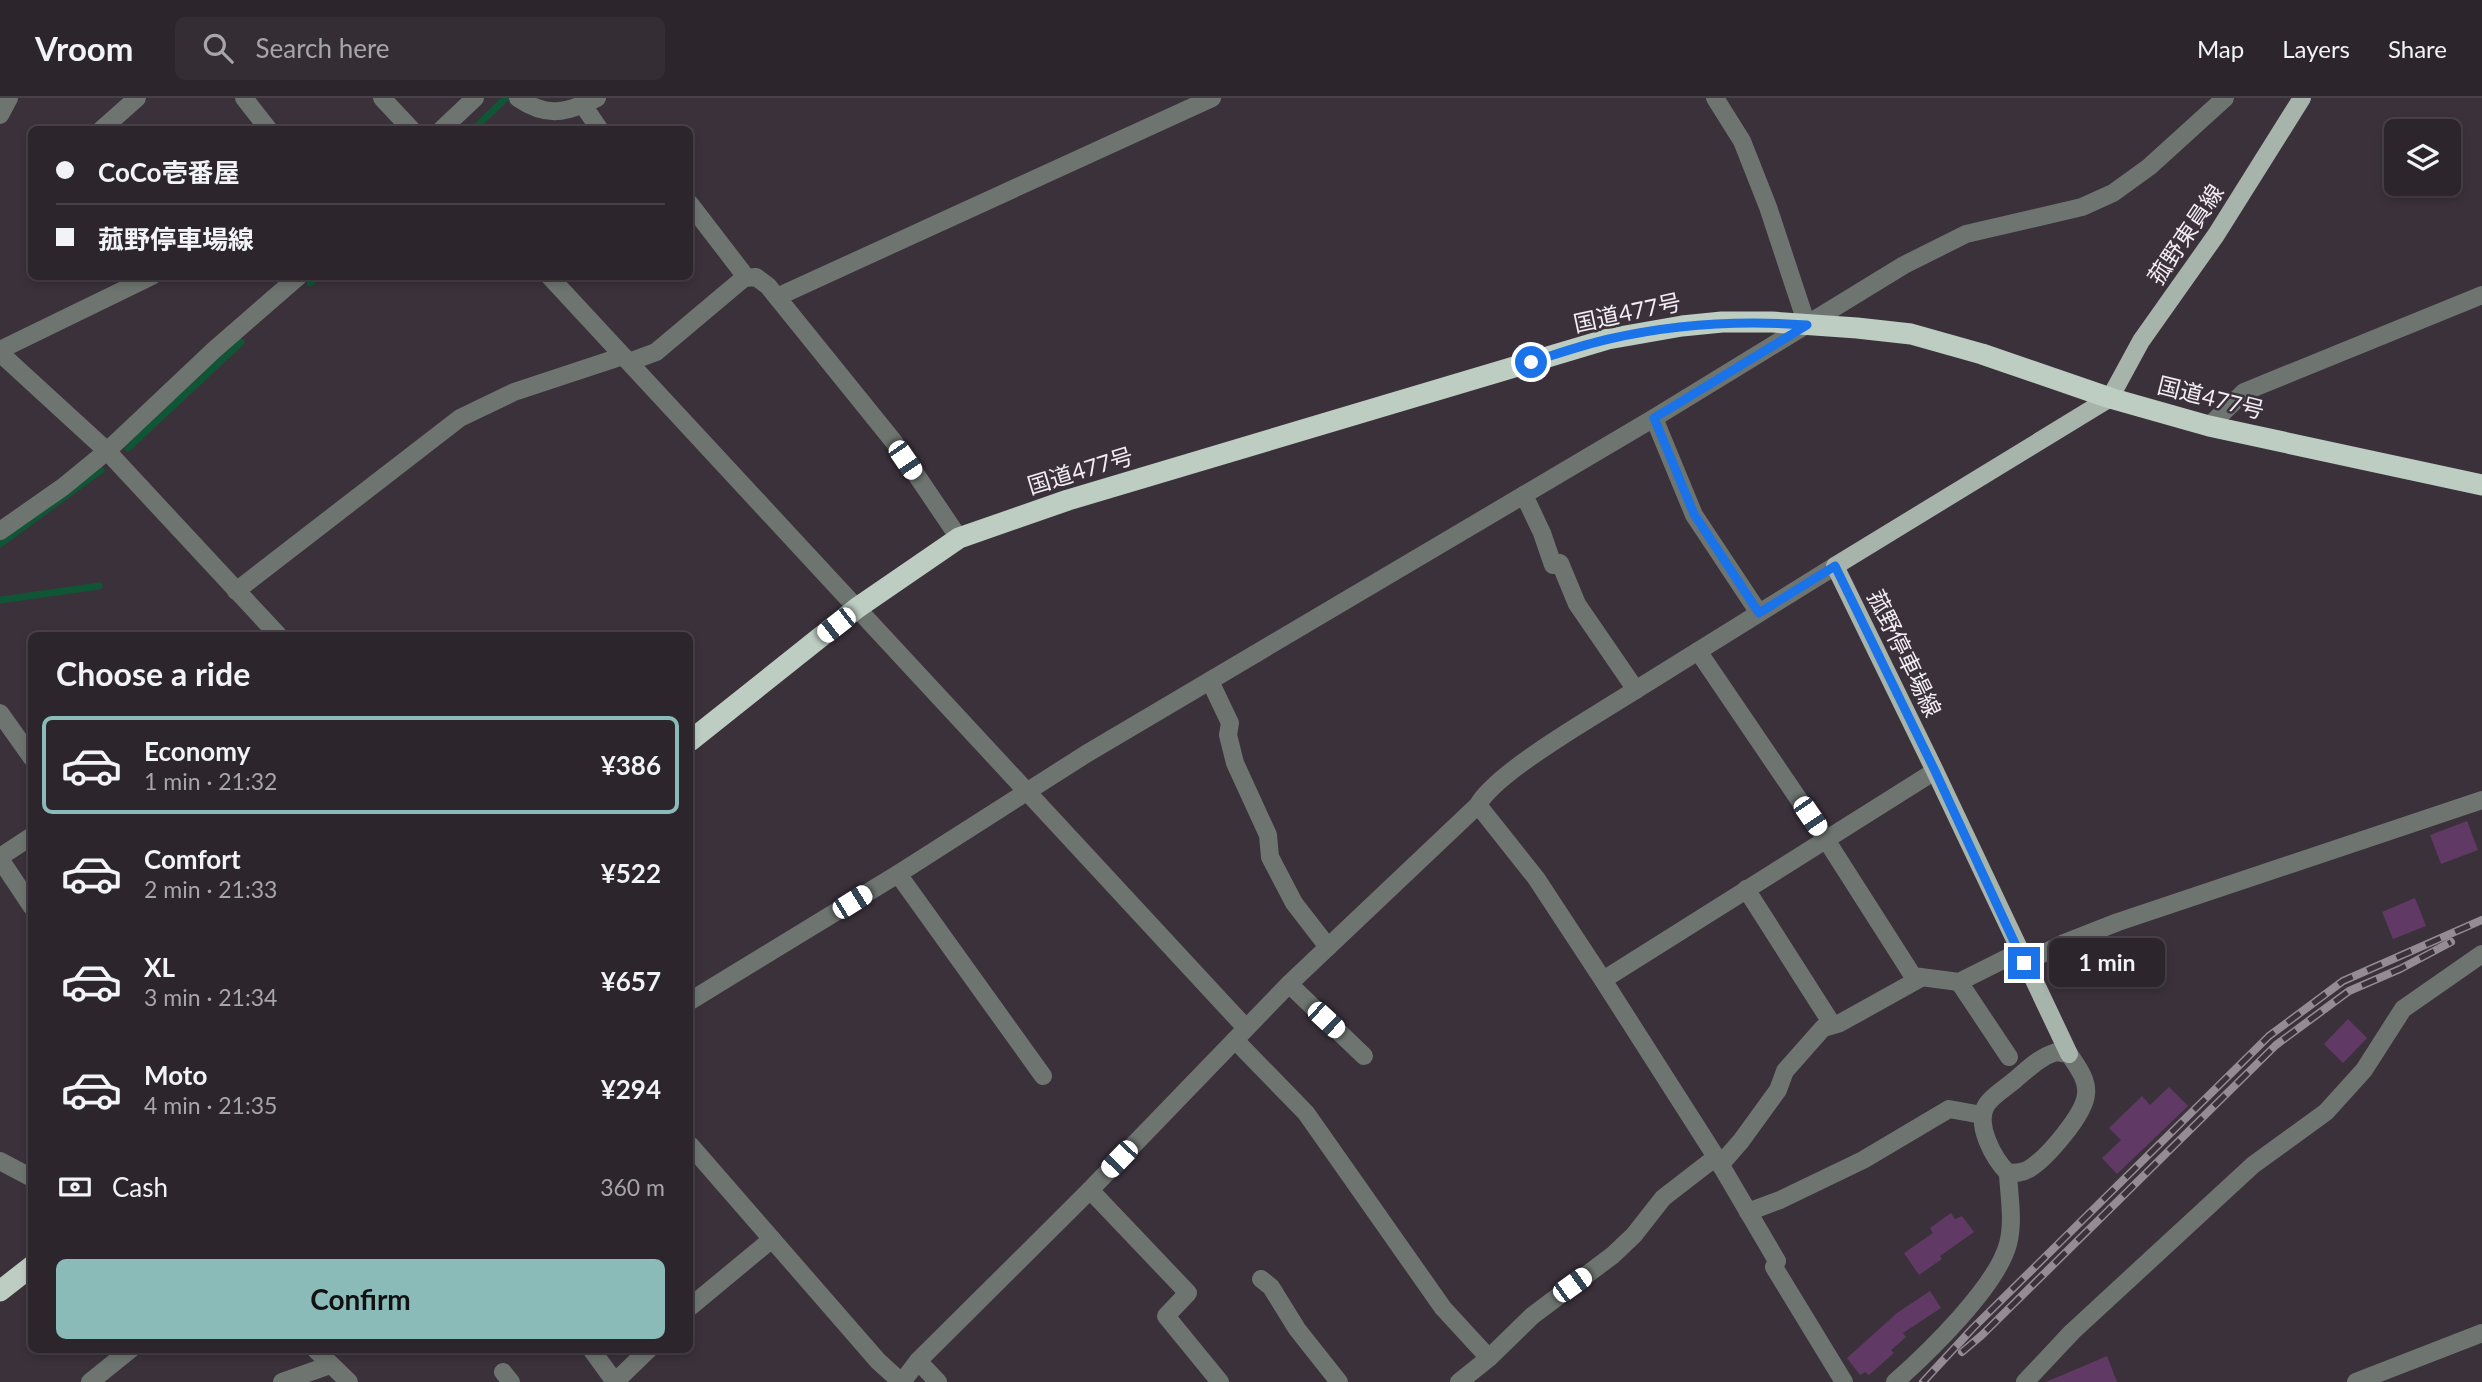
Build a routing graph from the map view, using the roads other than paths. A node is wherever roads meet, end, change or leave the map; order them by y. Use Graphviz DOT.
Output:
graph roads {
  1 [pos="9,98"];
  2 [pos="137,98"];
  3 [pos="244,98"];
  4 [pos="382,98"];
  5 [pos="475,98"];
  6 [pos="1212,98"];
  7 [pos="1715,98"];
  8 [pos="2225,98"];
  9 [pos="2302,98"];
  10 [pos="519,99"];
  11 [pos="590,101"];
  12 [pos="0,115"];
  13 [pos="106,126"];
  14 [pos="266,126"];
  15 [pos="408,126"];
  16 [pos="445,126"];
  17 [pos="599,126"];
  18 [pos="693,208"];
  19 [pos="744,278"];
  20 [pos="144,280"];
  21 [pos="294,280"];
  22 [pos="553,280"];
  23 [pos="2482,295"];
  24 [pos="777,297"];
  25 [pos="1807,325"];
  26 [pos="0,351"];
  27 [pos="626,359"];
  28 [pos="2110,398"];
  29 [pos="1654,418"];
  30 [pos="2209,426"];
  31 [pos="107,451"];
  32 [pos="2482,485"];
  33 [pos="1524,495"];
  34 [pos="0,531"];
  35 [pos="959,538"];
  36 [pos="1835,566"];
  37 [pos="236,591"];
  38 [pos="857,608"];
  39 [pos="1759,613"];
  40 [pos="275,632"];
  41 [pos="1698,651"];
  42 [pos="1210,681"];
  43 [pos="1636,690"];
  44 [pos="0,713"];
  45 [pos="693,739"];
  46 [pos="28,752"];
  47 [pos="1935,771"];
  48 [pos="1029,792"];
  49 [pos="2482,800"];
  50 [pos="1478,806"];
  51 [pos="1825,838"];
  52 [pos="28,839"];
  53 [pos="0,858"];
  54 [pos="898,874"];
  55 [pos="1746,888"];
  56 [pos="28,901"];
  57 [pos="1328,947"];
  58 [pos="2482,954"];
  59 [pos="2022,957"];
  60 [pos="1917,977"];
  61 [pos="1603,980"];
  62 [pos="1959,982"];
  63 [pos="1289,984"];
  64 [pos="693,999"];
  65 [pos="1832,1024"];
  66 [pos="1240,1034"];
  67 [pos="2069,1054"];
  68 [pos="1364,1056"];
  69 [pos="2009,1056"];
  70 [pos="1043,1076"];
  71 [pos="1982,1115"];
  72 [pos="693,1149"];
  73 [pos="0,1161"];
  74 [pos="1718,1161"];
  75 [pos="2008,1173"];
  76 [pos="28,1176"];
  77 [pos="1090,1190"];
  78 [pos="1748,1212"];
  79 [pos="772,1239"];
  80 [pos="28,1269"];
  81 [pos="1261,1279"];
  82 [pos="0,1291"];
  83 [pos="693,1305"];
  84 [pos="2482,1333"];
  85 [pos="126,1353"];
  86 [pos="319,1353"];
  87 [pos="594,1353"];
  88 [pos="645,1353"];
  89 [pos="1489,1358"];
  90 [pos="918,1361"];
  91 [pos="330,1365"];
  92 [pos="90,1382"];
  93 [pos="282,1382"];
  94 [pos="349,1382"];
  95 [pos="615,1382"];
  96 [pos="902,1382"];
  97 [pos="938,1382"];
  98 [pos="1220,1382"];
  99 [pos="1339,1382"];
  100 [pos="1459,1382"];
  101 [pos="1844,1382"];
  102 [pos="1895,1382"];
  103 [pos="2025,1382"];
  104 [pos="2357,1382"];
  1 -- 12 [label="street"];
  2 -- 13 [label="street"];
  3 -- 14 [label="street"];
  4 -- 15 [label="street"];
  5 -- 16 [label="street"];
  6 -- 24 [label="street"];
  7 -- 25 [label="street"];
  8 -- 25 [label="street"];
  9 -- 28 [label="main road, 菰野東員線"];
  10 -- 11 [label="street"];
  11 -- 17 [label="street"];
  18 -- 19 [label="street"];
  19 -- 24 [label="street"];
  19 -- 27 [label="street"];
  20 -- 26 [label="street"];
  21 -- 31 [label="street"];
  22 -- 27 [label="street"];
  23 -- 30 [label="street"];
  24 -- 35 [label="street"];
  25 -- 28 [label="highway, 国道477号"];
  25 -- 29 [label="street"];
  25 -- 35 [label="highway, 国道477号"];
  26 -- 31 [label="street"];
  27 -- 37 [label="street"];
  27 -- 38 [label="street"];
  28 -- 30 [label="highway, 国道477号"];
  28 -- 36 [label="main road"];
  29 -- 33 [label="street"];
  29 -- 39 [label="street"];
  30 -- 32 [label="highway, 国道477号"];
  31 -- 34 [label="street"];
  31 -- 37 [label="street"];
  33 -- 42 [label="street"];
  33 -- 43 [label="street"];
  35 -- 38 [label="highway, 国道477号"];
  36 -- 39 [label="street"];
  36 -- 47 [label="main road, 菰野停車場線"];
  37 -- 40 [label="street"];
  38 -- 45 [label="highway, 国道477号"];
  38 -- 48 [label="street"];
  39 -- 41 [label="street"];
  41 -- 43 [label="street"];
  41 -- 51 [label="street"];
  42 -- 48 [label="street"];
  42 -- 57 [label="street"];
  43 -- 50 [label="street"];
  44 -- 46 [label="street"];
  47 -- 51 [label="street"];
  47 -- 59 [label="main road, 菰野停車場線"];
  48 -- 54 [label="street"];
  48 -- 66 [label="street"];
  49 -- 59 [label="street"];
  50 -- 57 [label="street"];
  50 -- 61 [label="street"];
  51 -- 55 [label="street"];
  51 -- 60 [label="street"];
  52 -- 53 [label="street"];
  53 -- 56 [label="street"];
  54 -- 64 [label="street"];
  54 -- 70 [label="street"];
  55 -- 61 [label="street"];
  55 -- 65 [label="street"];
  57 -- 63 [label="street"];
  58 -- 103 [label="street"];
  59 -- 62 [label="street"];
  59 -- 67 [label="main road, 菰野停車場線"];
  60 -- 62 [label="street"];
  60 -- 65 [label="street"];
  61 -- 74 [label="street"];
  62 -- 69 [label="street"];
  63 -- 66 [label="street"];
  63 -- 68 [label="street"];
  65 -- 74 [label="street"];
  66 -- 77 [label="street"];
  66 -- 89 [label="street"];
  67 -- 71 [label="street"];
  67 -- 75 [label="street"];
  71 -- 75 [label="street"];
  71 -- 78 [label="street"];
  72 -- 79 [label="street"];
  73 -- 76 [label="street"];
  74 -- 78 [label="street"];
  74 -- 89 [label="street"];
  75 -- 102 [label="street"];
  77 -- 90 [label="street"];
  77 -- 98 [label="street"];
  78 -- 101 [label="street"];
  79 -- 83 [label="street"];
  79 -- 96 [label="street"];
  80 -- 82 [label="highway"];
  81 -- 99 [label="street"];
  84 -- 104 [label="street"];
  85 -- 92 [label="street"];
  86 -- 91 [label="street"];
  87 -- 95 [label="street"];
  88 -- 95 [label="street"];
  89 -- 100 [label="street"];
  90 -- 96 [label="street"];
  90 -- 97 [label="street"];
  91 -- 93 [label="street"];
  91 -- 94 [label="street"];
}
